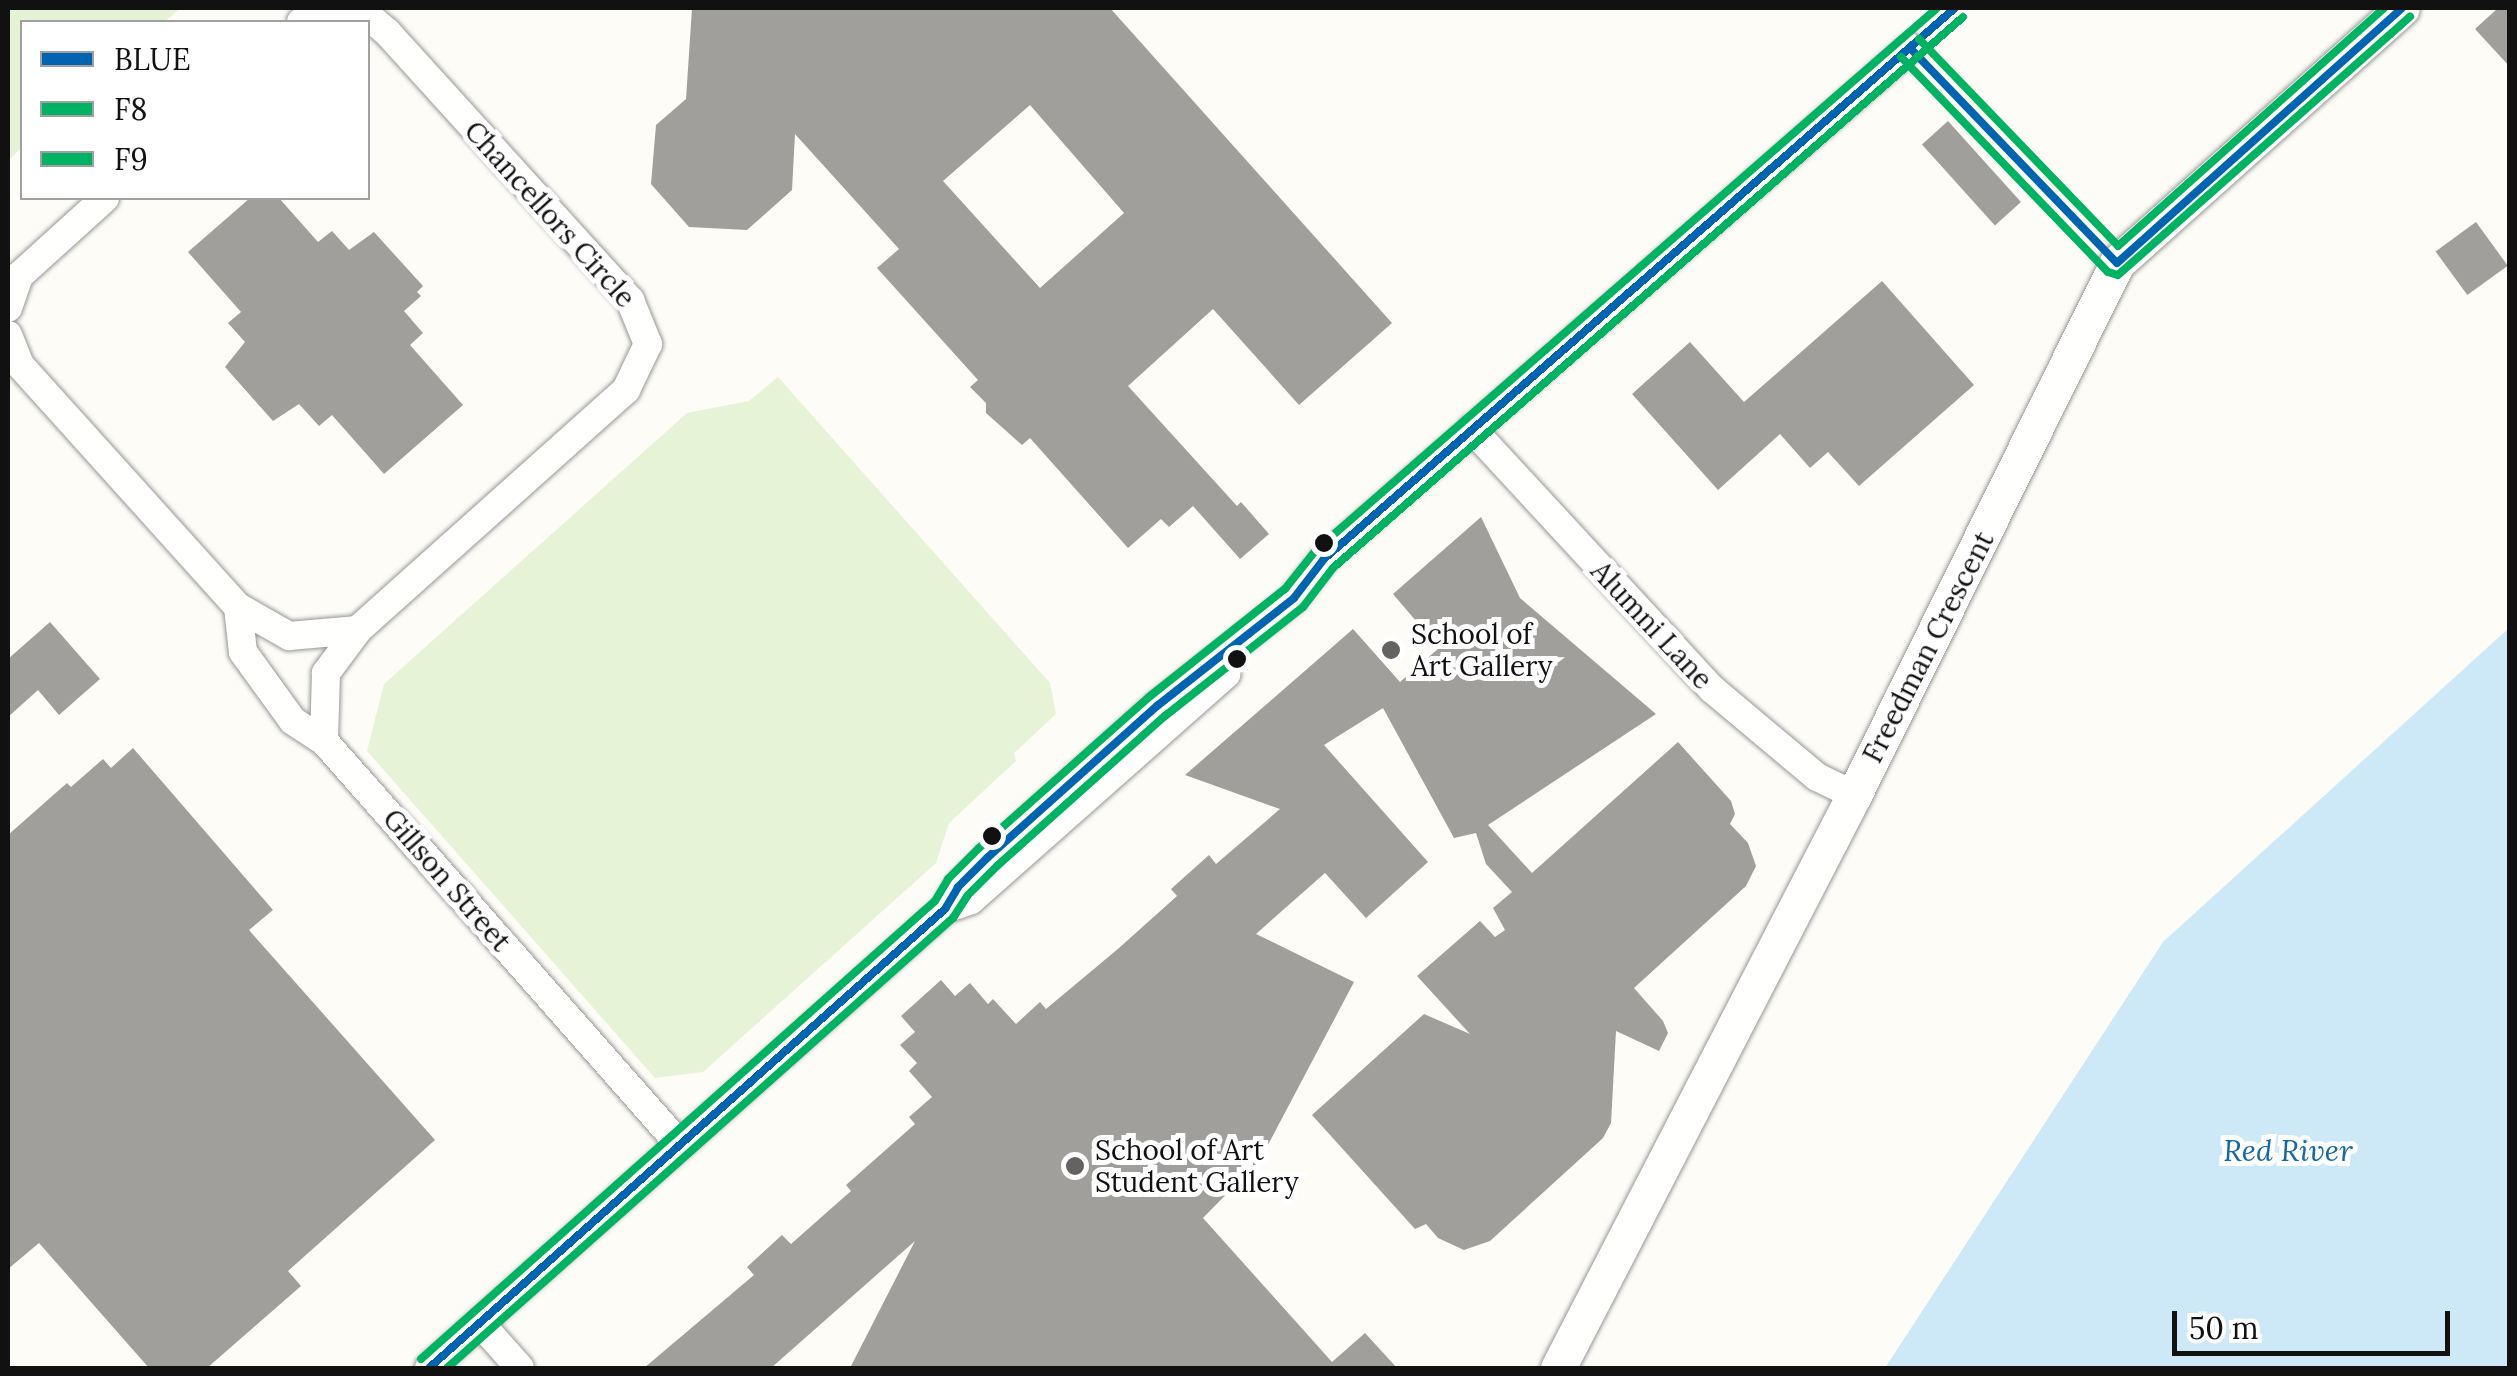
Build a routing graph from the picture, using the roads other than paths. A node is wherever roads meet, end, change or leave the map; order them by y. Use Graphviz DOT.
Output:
graph roads {
  1 [pos="2402,8"];
  2 [pos="307,20"];
  3 [pos="367,20"];
  4 [pos="370,21"];
  5 [pos="1910,48"];
  6 [pos="103,200"];
  7 [pos="8,308"];
  8 [pos="8,335"];
  9 [pos="1472,430"];
  10 [pos="238,607"];
  11 [pos="358,630"];
  12 [pos="324,740"];
  13 [pos="1854,795"];
  14 [pos="680,1145"];
  15 [pos="480,1323"];
  16 [pos="429,1368"];
  17 [pos="520,1368"];
  18 [pos="1558,1368"];
  1 -- 13 [label="street, Freedman Crescent"];
  2 -- 3 [label="street, Chancellors Circle"];
  4 -- 11 [label="street, Chancellors Circle"];
  5 -- 9 [label="street"];
  6 -- 7 [label="street"];
  8 -- 10 [label="street"];
  9 -- 13 [label="street, Alumni Lane"];
  9 -- 14 [label="street"];
  10 -- 11 [label="street"];
  10 -- 12 [label="street, Gillson Street"];
  11 -- 12 [label="street, Chancellors Circle"];
  12 -- 14 [label="street, Gillson Street"];
  13 -- 18 [label="street, Freedman Crescent"];
  14 -- 15 [label="street"];
  15 -- 16 [label="street"];
  15 -- 17 [label="street"];
}
